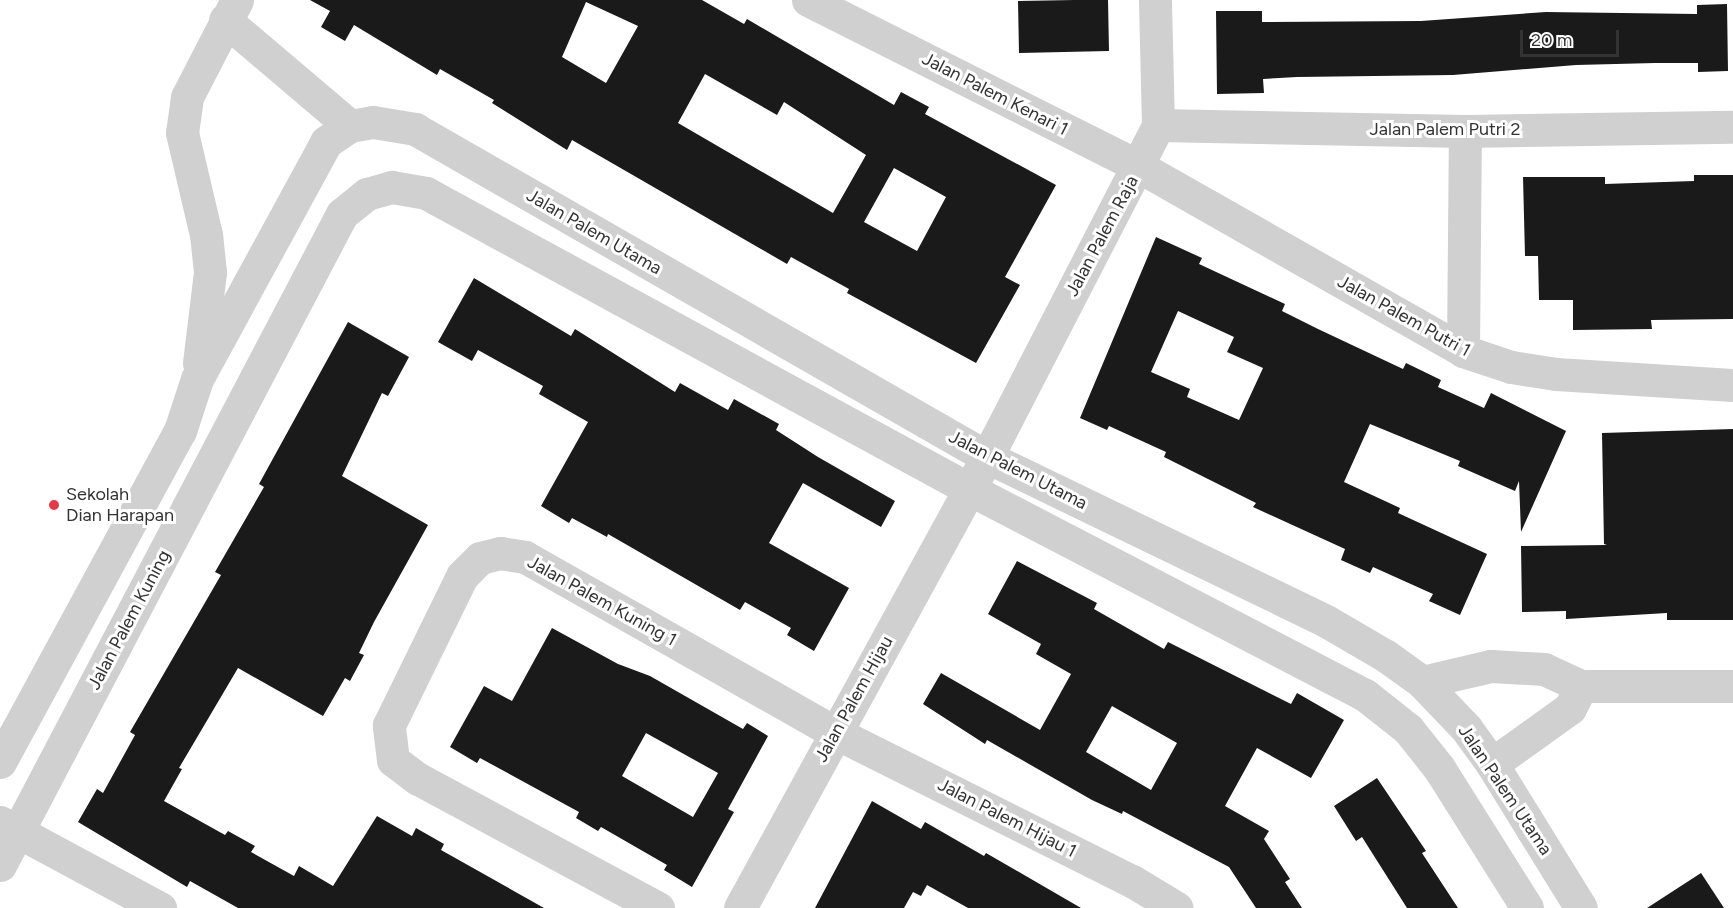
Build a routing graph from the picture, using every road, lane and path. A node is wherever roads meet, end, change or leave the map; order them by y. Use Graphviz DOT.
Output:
graph roads {
  1 [pos="808,0"];
  2 [pos="1155,0"];
  3 [pos="231,10"];
  4 [pos="851,11"];
  5 [pos="361,124"];
  6 [pos="1158,125"];
  7 [pos="1733,127"];
  8 [pos="1465,131"];
  9 [pos="1138,166"];
  10 [pos="1463,351"];
  11 [pos="197,379"];
  12 [pos="1733,385"];
  13 [pos="987,457"];
  14 [pos="969,489"];
  15 [pos="1422,682"];
  16 [pos="1581,686"];
  17 [pos="1733,686"];
  18 [pos="836,733"];
  19 [pos="0,762"];
  20 [pos="1492,764"];
  21 [pos="10,826"];
  22 [pos="0,865"];
  23 [pos="160,908"];
  24 [pos="658,908"];
  25 [pos="740,908"];
  26 [pos="1176,908"];
  27 [pos="1527,908"];
  28 [pos="1581,908"];
  1 -- 4 [label="street, Jalan Palem Kenari 1"];
  2 -- 6 [label="street, Jalan Palem Raja"];
  3 -- 5 [label="street"];
  3 -- 11 [label="street"];
  4 -- 9 [label="street, Jalan Palem Kenari 1"];
  5 -- 11 [label="street"];
  5 -- 13 [label="street, Jalan Palem Utama"];
  6 -- 8 [label="street, Jalan Palem Putri 2"];
  6 -- 9 [label="street, Jalan Palem Raja"];
  7 -- 8 [label="street, Jalan Palem Putri 2"];
  8 -- 10 [label="street"];
  9 -- 10 [label="street, Jalan Palem Putri 1"];
  9 -- 13 [label="street, Jalan Palem Raja"];
  10 -- 12 [label="street, Jalan Palem Putri 1"];
  11 -- 19 [label="street"];
  13 -- 14 [label="street, Jalan Palem Raja"];
  13 -- 15 [label="street, Jalan Palem Utama"];
  14 -- 18 [label="street, Jalan Palem Hijau"];
  14 -- 21 [label="street, Jalan Palem Kuning"];
  14 -- 27 [label="street"];
  15 -- 16 [label="street"];
  15 -- 20 [label="street, Jalan Palem Utama"];
  16 -- 17 [label="street"];
  16 -- 20 [label="street"];
  18 -- 24 [label="street, Jalan Palem Kuning 1"];
  18 -- 25 [label="street, Jalan Palem Hijau"];
  18 -- 26 [label="street, Jalan Palem Hijau 1"];
  20 -- 28 [label="street, Jalan Palem Utama"];
  21 -- 22 [label="street, Jalan Palem Kuning"];
  21 -- 23 [label="street"];
}
